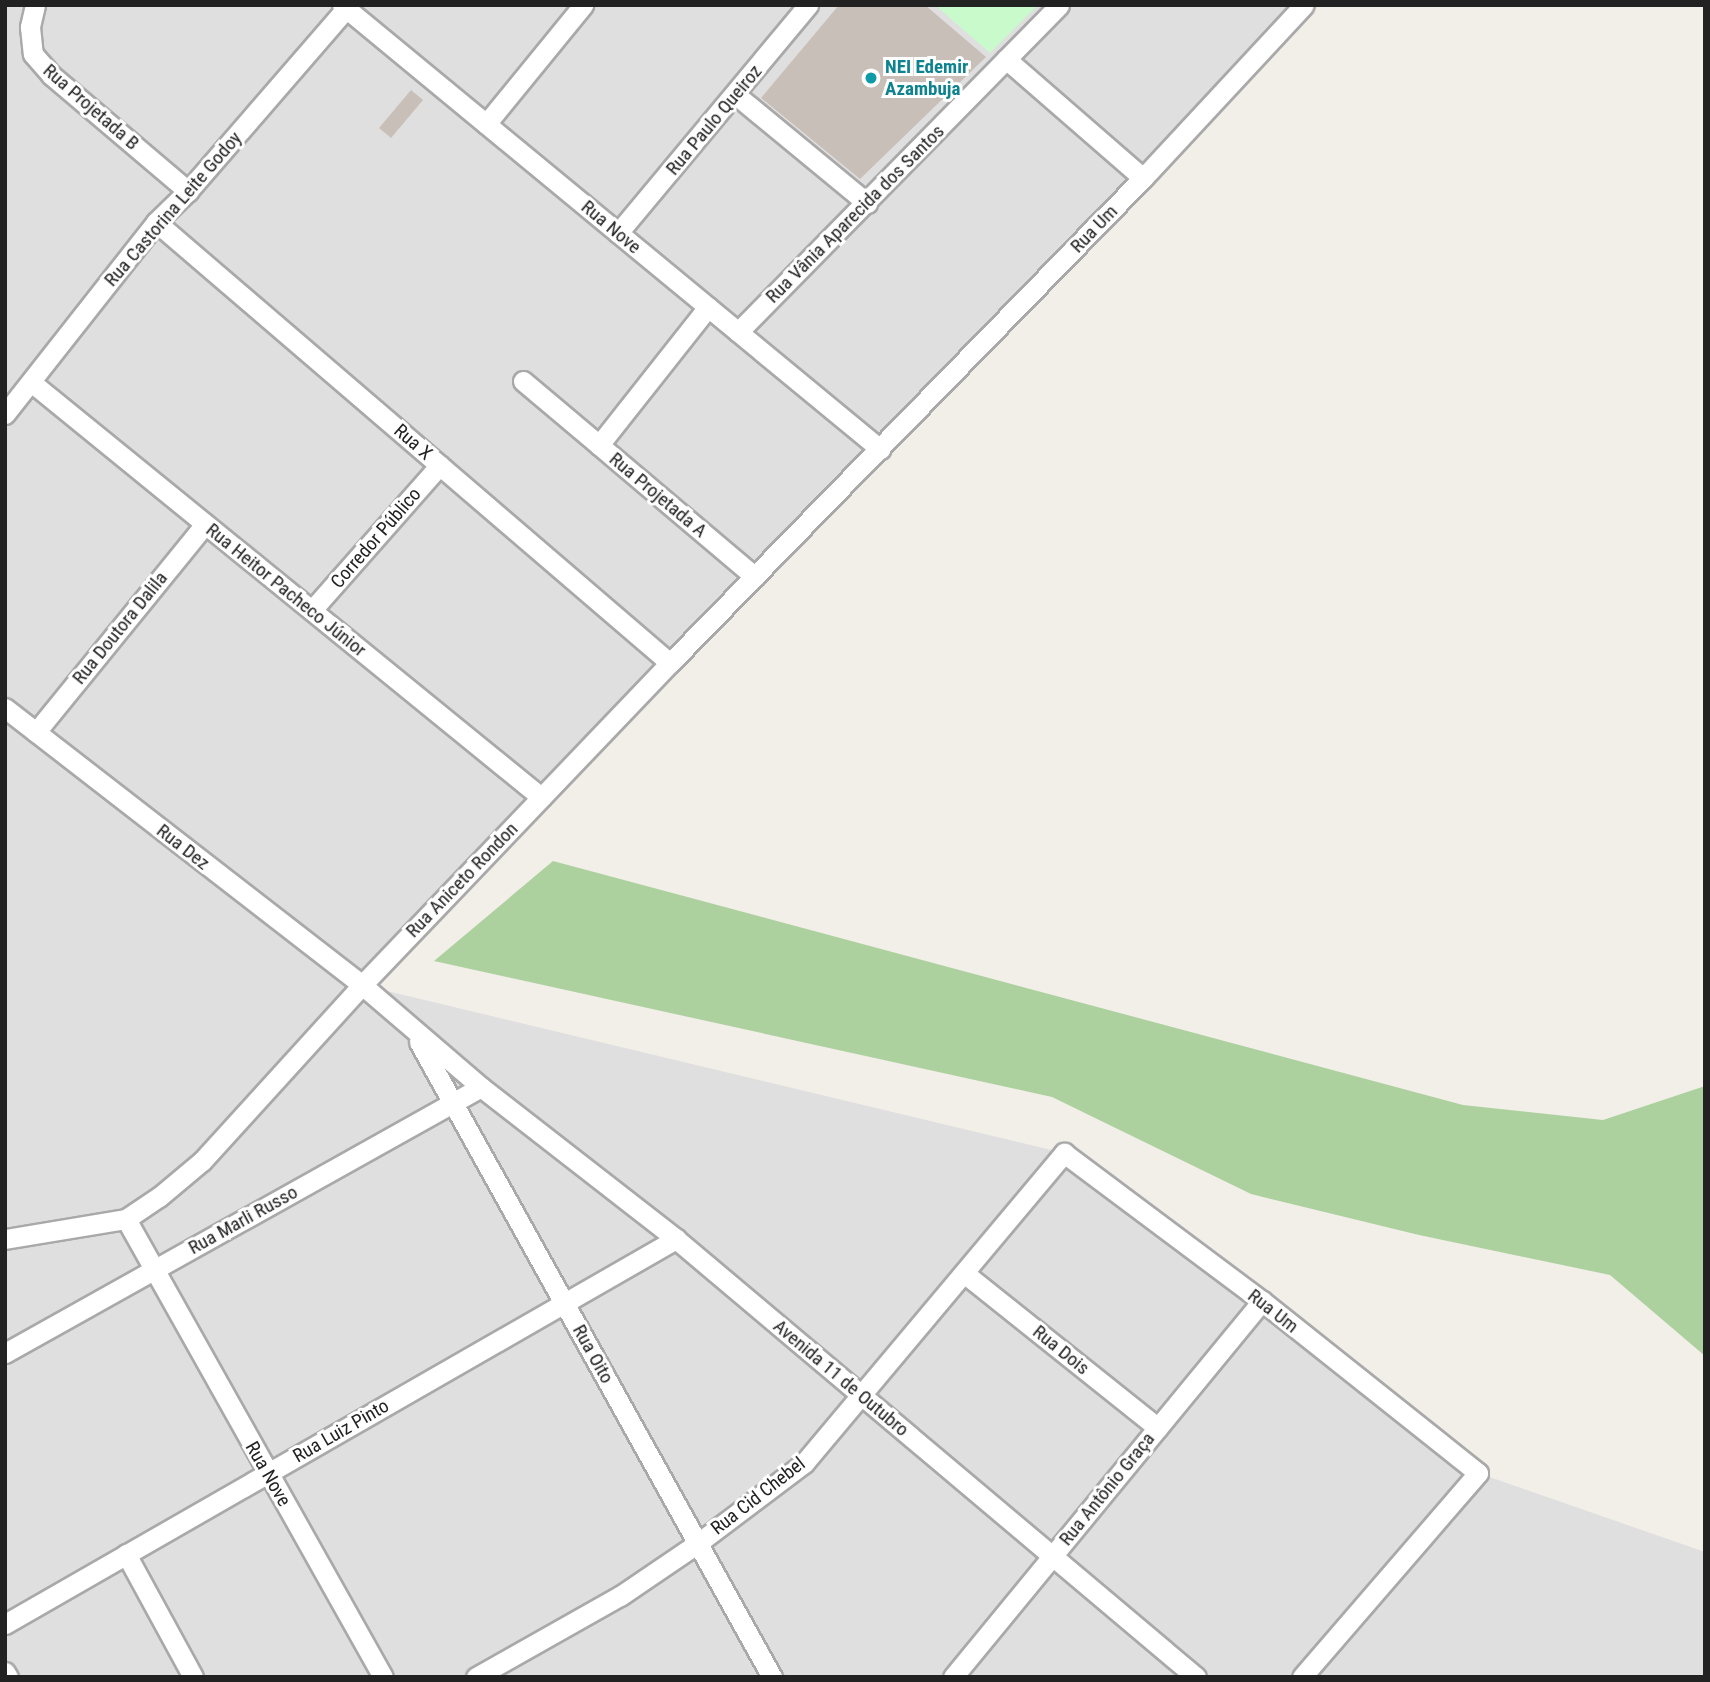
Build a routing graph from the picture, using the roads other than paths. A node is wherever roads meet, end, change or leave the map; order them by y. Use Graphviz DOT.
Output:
graph roads {
  1 [pos="36,5"];
  2 [pos="583,5"];
  3 [pos="808,5"];
  4 [pos="1059,5"];
  5 [pos="1304,5"];
  6 [pos="345,6"];
  7 [pos="1006,60"];
  8 [pos="736,95"];
  9 [pos="486,124"];
  10 [pos="1143,178"];
  11 [pos="188,191"];
  12 [pos="867,203"];
  13 [pos="156,222"];
  14 [pos="618,233"];
  15 [pos="708,307"];
  16 [pos="738,332"];
  17 [pos="31,382"];
  18 [pos="523,382"];
  19 [pos="5,414"];
  20 [pos="599,445"];
  21 [pos="880,449"];
  22 [pos="439,465"];
  23 [pos="205,524"];
  24 [pos="755,577"];
  25 [pos="312,610"];
  26 [pos="670,663"];
  27 [pos="5,708"];
  28 [pos="36,732"];
  29 [pos="541,797"];
  30 [pos="362,985"];
  31 [pos="413,1032"];
  32 [pos="481,1087"];
  33 [pos="453,1102"];
  34 [pos="1064,1153"];
  35 [pos="125,1219"];
  36 [pos="5,1239"];
  37 [pos="677,1239"];
  38 [pos="152,1271"];
  39 [pos="964,1273"];
  40 [pos="1262,1301"];
  41 [pos="564,1303"];
  42 [pos="5,1353"];
  43 [pos="861,1395"];
  44 [pos="1158,1428"];
  45 [pos="267,1473"];
  46 [pos="698,1543"];
  47 [pos="126,1554"];
  48 [pos="1052,1556"];
  49 [pos="5,1624"];
  50 [pos="5,1672"];
  51 [pos="8,1677"];
  52 [pos="192,1677"];
  53 [pos="383,1677"];
  54 [pos="476,1677"];
  55 [pos="772,1677"];
  56 [pos="953,1677"];
  57 [pos="1196,1677"];
  58 [pos="1302,1677"];
  1 -- 11 [label="street, Rua Projetada B"];
  2 -- 9 [label="street"];
  3 -- 8 [label="street, Rua Paulo Queiroz"];
  4 -- 7 [label="street, Rua Vânia Aparecida dos Santos"];
  5 -- 10 [label="street, Rua Um"];
  6 -- 9 [label="street, Rua Nove"];
  6 -- 11 [label="street, Rua Castorina Leite Godoy"];
  7 -- 10 [label="street"];
  7 -- 12 [label="street, Rua Vânia Aparecida dos Santos"];
  8 -- 12 [label="street"];
  8 -- 14 [label="street, Rua Paulo Queiroz"];
  9 -- 14 [label="street, Rua Nove"];
  10 -- 21 [label="street, Rua Um"];
  11 -- 13 [label="street, Rua Castorina Leite Godoy"];
  12 -- 16 [label="street, Rua Vânia Aparecida dos Santos"];
  13 -- 17 [label="street, Rua Castorina Leite Godoy"];
  13 -- 22 [label="street, Rua X"];
  14 -- 15 [label="street, Rua Nove"];
  15 -- 16 [label="street, Rua Nove"];
  15 -- 20 [label="street, Rua Projetada A"];
  16 -- 21 [label="street, Rua Nove"];
  17 -- 19 [label="street, Rua Castorina Leite Godoy"];
  17 -- 23 [label="street, Rua Heitor Pacheco Júnior"];
  18 -- 20 [label="street"];
  20 -- 24 [label="street, Rua Projetada A"];
  21 -- 24 [label="street, Rua Aniceto Rondon"];
  22 -- 25 [label="street, Corredor Público"];
  22 -- 26 [label="street, Rua X"];
  23 -- 25 [label="street, Rua Heitor Pacheco Júnior"];
  23 -- 28 [label="street, Rua Doutora Dalila"];
  24 -- 26 [label="street, Rua Aniceto Rondon"];
  25 -- 29 [label="street, Rua Heitor Pacheco Júnior"];
  26 -- 29 [label="street, Rua Aniceto Rondon"];
  27 -- 28 [label="street, Rua Dez"];
  28 -- 30 [label="street, Rua Dez"];
  29 -- 30 [label="street, Rua Aniceto Rondon"];
  30 -- 31 [label="street, Rua Dez"];
  30 -- 35 [label="street, Rua Aniceto Rondon"];
  31 -- 32 [label="street, Avenida 11 de Outubro"];
  31 -- 33 [label="street, Rua Oito"];
  32 -- 33 [label="street, Rua Marli Russo"];
  32 -- 37 [label="street, Avenida 11 de Outubro"];
  33 -- 38 [label="street, Rua Marli Russo"];
  33 -- 41 [label="street, Rua Oito"];
  34 -- 39 [label="street, Rua Cid Chebel"];
  34 -- 40 [label="street, Rua Um"];
  35 -- 36 [label="street, Rua Aniceto Rondon"];
  35 -- 38 [label="street, Rua Nove"];
  37 -- 41 [label="street, Rua Luiz Pinto"];
  37 -- 43 [label="street, Avenida 11 de Outubro"];
  38 -- 42 [label="street, Rua Marli Russo"];
  38 -- 45 [label="street, Rua Nove"];
  39 -- 43 [label="street, Rua Cid Chebel"];
  39 -- 44 [label="street, Rua Dois"];
  40 -- 44 [label="street, Rua Antônio Graça"];
  40 -- 58 [label="street, Rua Um"];
  41 -- 45 [label="street, Rua Luiz Pinto"];
  41 -- 46 [label="street, Rua Oito"];
  43 -- 46 [label="street, Rua Cid Chebel"];
  43 -- 48 [label="street, Avenida 11 de Outubro"];
  44 -- 48 [label="street, Rua Antônio Graça"];
  45 -- 47 [label="street, Rua Luiz Pinto"];
  45 -- 53 [label="street, Rua Nove"];
  46 -- 54 [label="street, Rua Cid Chebel"];
  46 -- 55 [label="street, Rua Oito"];
  47 -- 49 [label="street, Rua Luiz Pinto"];
  47 -- 52 [label="street"];
  48 -- 56 [label="street, Rua Antônio Graça"];
  48 -- 57 [label="street, Avenida 11 de Outubro"];
  50 -- 51 [label="street"];
}
